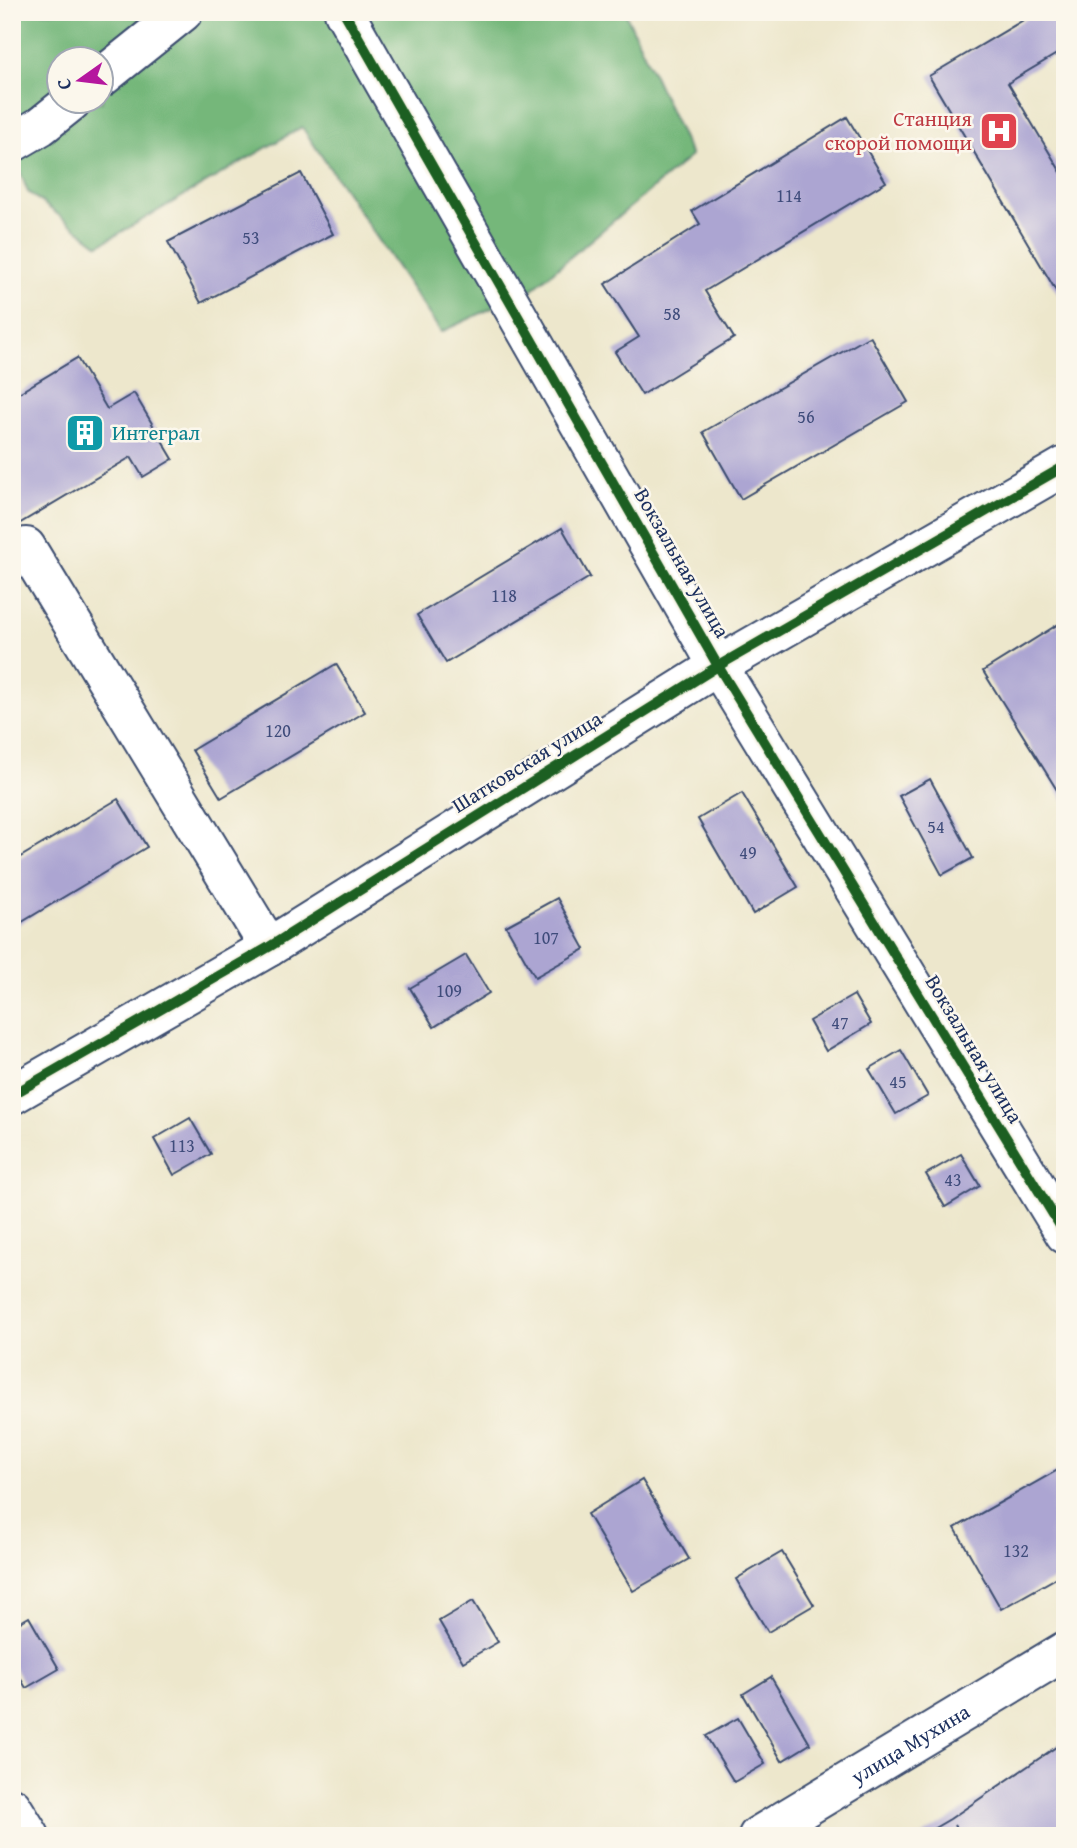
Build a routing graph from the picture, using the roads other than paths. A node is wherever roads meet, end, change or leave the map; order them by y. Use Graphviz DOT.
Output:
graph roads {
  1 [pos="183,12"];
  2 [pos="344,12"];
  3 [pos="116,66"];
  4 [pos="54,116"];
  5 [pos="12,143"];
  6 [pos="1065,466"];
  7 [pos="26,547"];
  8 [pos="718,666"];
  9 [pos="269,947"];
  10 [pos="12,1095"];
  11 [pos="1065,1234"];
  12 [pos="1065,1651"];
  13 [pos="12,1807"];
  14 [pos="30,1836"];
  15 [pos="758,1836"];
  1 -- 3 [label="street"];
  2 -- 8 [label="street, Вокзальная улица"];
  4 -- 5 [label="street"];
  6 -- 8 [label="street, Шатковская улица"];
  7 -- 9 [label="street"];
  8 -- 9 [label="street, Шатковская улица"];
  8 -- 11 [label="street, Вокзальная улица"];
  9 -- 10 [label="street, Шатковская улица"];
  12 -- 15 [label="street, улица Мухина"];
  13 -- 14 [label="street"];
}
